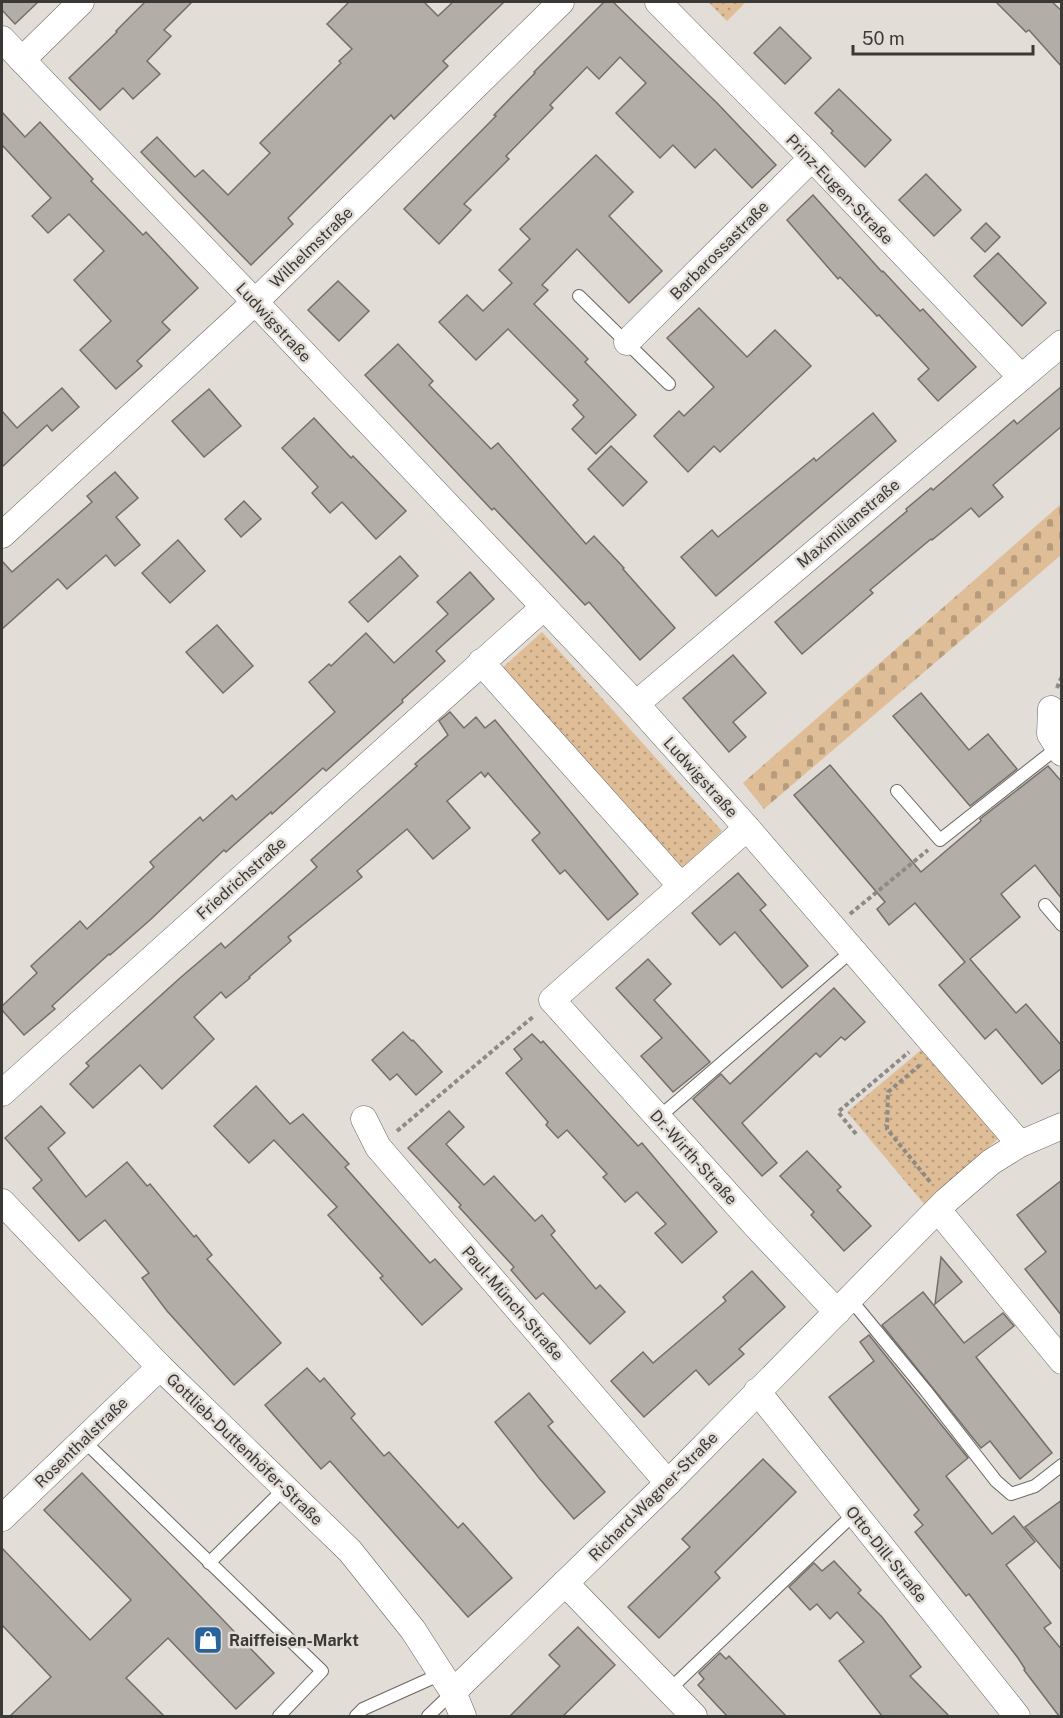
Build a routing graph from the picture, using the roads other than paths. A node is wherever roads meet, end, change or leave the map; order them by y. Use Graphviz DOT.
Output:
graph roads {
  1 [pos="81,2"];
  2 [pos="561,2"];
  3 [pos="658,2"];
  4 [pos="2,39"];
  5 [pos="22,60"];
  6 [pos="812,158"];
  7 [pos="579,296"];
  8 [pos="255,302"];
  9 [pos="627,342"];
  10 [pos="1062,343"];
  11 [pos="1021,377"];
  12 [pos="669,384"];
  13 [pos="2,535"];
  14 [pos="543,608"];
  15 [pos="482,662"];
  16 [pos="636,704"];
  17 [pos="1051,709"];
  18 [pos="1059,751"];
  19 [pos="897,791"];
  20 [pos="747,828"];
  21 [pos="681,886"];
  22 [pos="1045,905"];
  23 [pos="1062,925"];
  24 [pos="853,950"];
  25 [pos="2,1093"];
  26 [pos="658,1117"];
  27 [pos="364,1119"];
  28 [pos="1062,1126"];
  29 [pos="1020,1144"];
  30 [pos="2,1202"];
  31 [pos="942,1206"];
  32 [pos="844,1306"];
  33 [pos="1061,1358"];
  34 [pos="160,1367"];
  35 [pos="757,1391"];
  36 [pos="83,1440"];
  37 [pos="1062,1465"];
  38 [pos="668,1483"];
  39 [pos="285,1488"];
  40 [pos="854,1514"];
  41 [pos="2,1518"];
  42 [pos="209,1563"];
  43 [pos="565,1583"];
  44 [pos="447,1683"];
  45 [pos="669,1690"];
  46 [pos="1009,1714"];
  47 [pos="279,1716"];
  48 [pos="356,1716"];
  49 [pos="428,1716"];
  50 [pos="463,1716"];
  51 [pos="694,1716"];
  1 -- 5 [label="street"];
  2 -- 8 [label="street, Wilhelmstraße"];
  3 -- 6 [label="street, Prinz-Eugen-Straße"];
  4 -- 5 [label="street, Ludwigstraße"];
  5 -- 8 [label="street, Ludwigstraße"];
  6 -- 9 [label="street, Barbarossastraße"];
  6 -- 11 [label="street, Prinz-Eugen-Straße"];
  7 -- 9 [label="lane"];
  8 -- 13 [label="street, Wilhelmstraße"];
  8 -- 14 [label="street, Ludwigstraße"];
  9 -- 12 [label="lane"];
  10 -- 11 [label="street, Maximilianstraße"];
  11 -- 16 [label="street, Maximilianstraße"];
  14 -- 15 [label="street"];
  14 -- 16 [label="street, Ludwigstraße"];
  15 -- 21 [label="street"];
  15 -- 25 [label="street, Friedrichstraße"];
  16 -- 20 [label="street, Ludwigstraße"];
  17 -- 18 [label="street"];
  18 -- 19 [label="lane"];
  20 -- 21 [label="street"];
  20 -- 24 [label="street, Ludwigstraße"];
  21 -- 26 [label="street, Dr.-Wirth-Straße"];
  22 -- 23 [label="lane"];
  24 -- 26 [label="lane"];
  24 -- 29 [label="street, Ludwigstraße"];
  26 -- 32 [label="street, Dr.-Wirth-Straße"];
  27 -- 38 [label="street, Paul-Münch-Straße"];
  28 -- 29 [label="street, Richard-Wagner-Straße"];
  29 -- 31 [label="street, Richard-Wagner-Straße"];
  30 -- 34 [label="street, Gottlieb-Duttenhöfer-Straße"];
  31 -- 32 [label="street, Richard-Wagner-Straße"];
  31 -- 33 [label="street"];
  32 -- 35 [label="street, Richard-Wagner-Straße"];
  32 -- 37 [label="lane"];
  34 -- 36 [label="street, Rosenthalstraße"];
  34 -- 39 [label="street, Gottlieb-Duttenhöfer-Straße"];
  35 -- 38 [label="street, Richard-Wagner-Straße"];
  35 -- 40 [label="street, Otto-Dill-Straße"];
  36 -- 41 [label="street, Rosenthalstraße"];
  36 -- 42 [label="lane"];
  38 -- 43 [label="street, Richard-Wagner-Straße"];
  39 -- 42 [label="lane"];
  39 -- 44 [label="street, Gottlieb-Duttenhöfer-Straße"];
  40 -- 45 [label="lane"];
  40 -- 46 [label="street, Otto-Dill-Straße"];
  42 -- 47 [label="lane"];
  43 -- 44 [label="street, Richard-Wagner-Straße"];
  43 -- 45 [label="street"];
  44 -- 48 [label="lane"];
  44 -- 49 [label="lane"];
  44 -- 50 [label="street, Gottlieb-Duttenhöfer-Straße"];
  45 -- 51 [label="street"];
}
